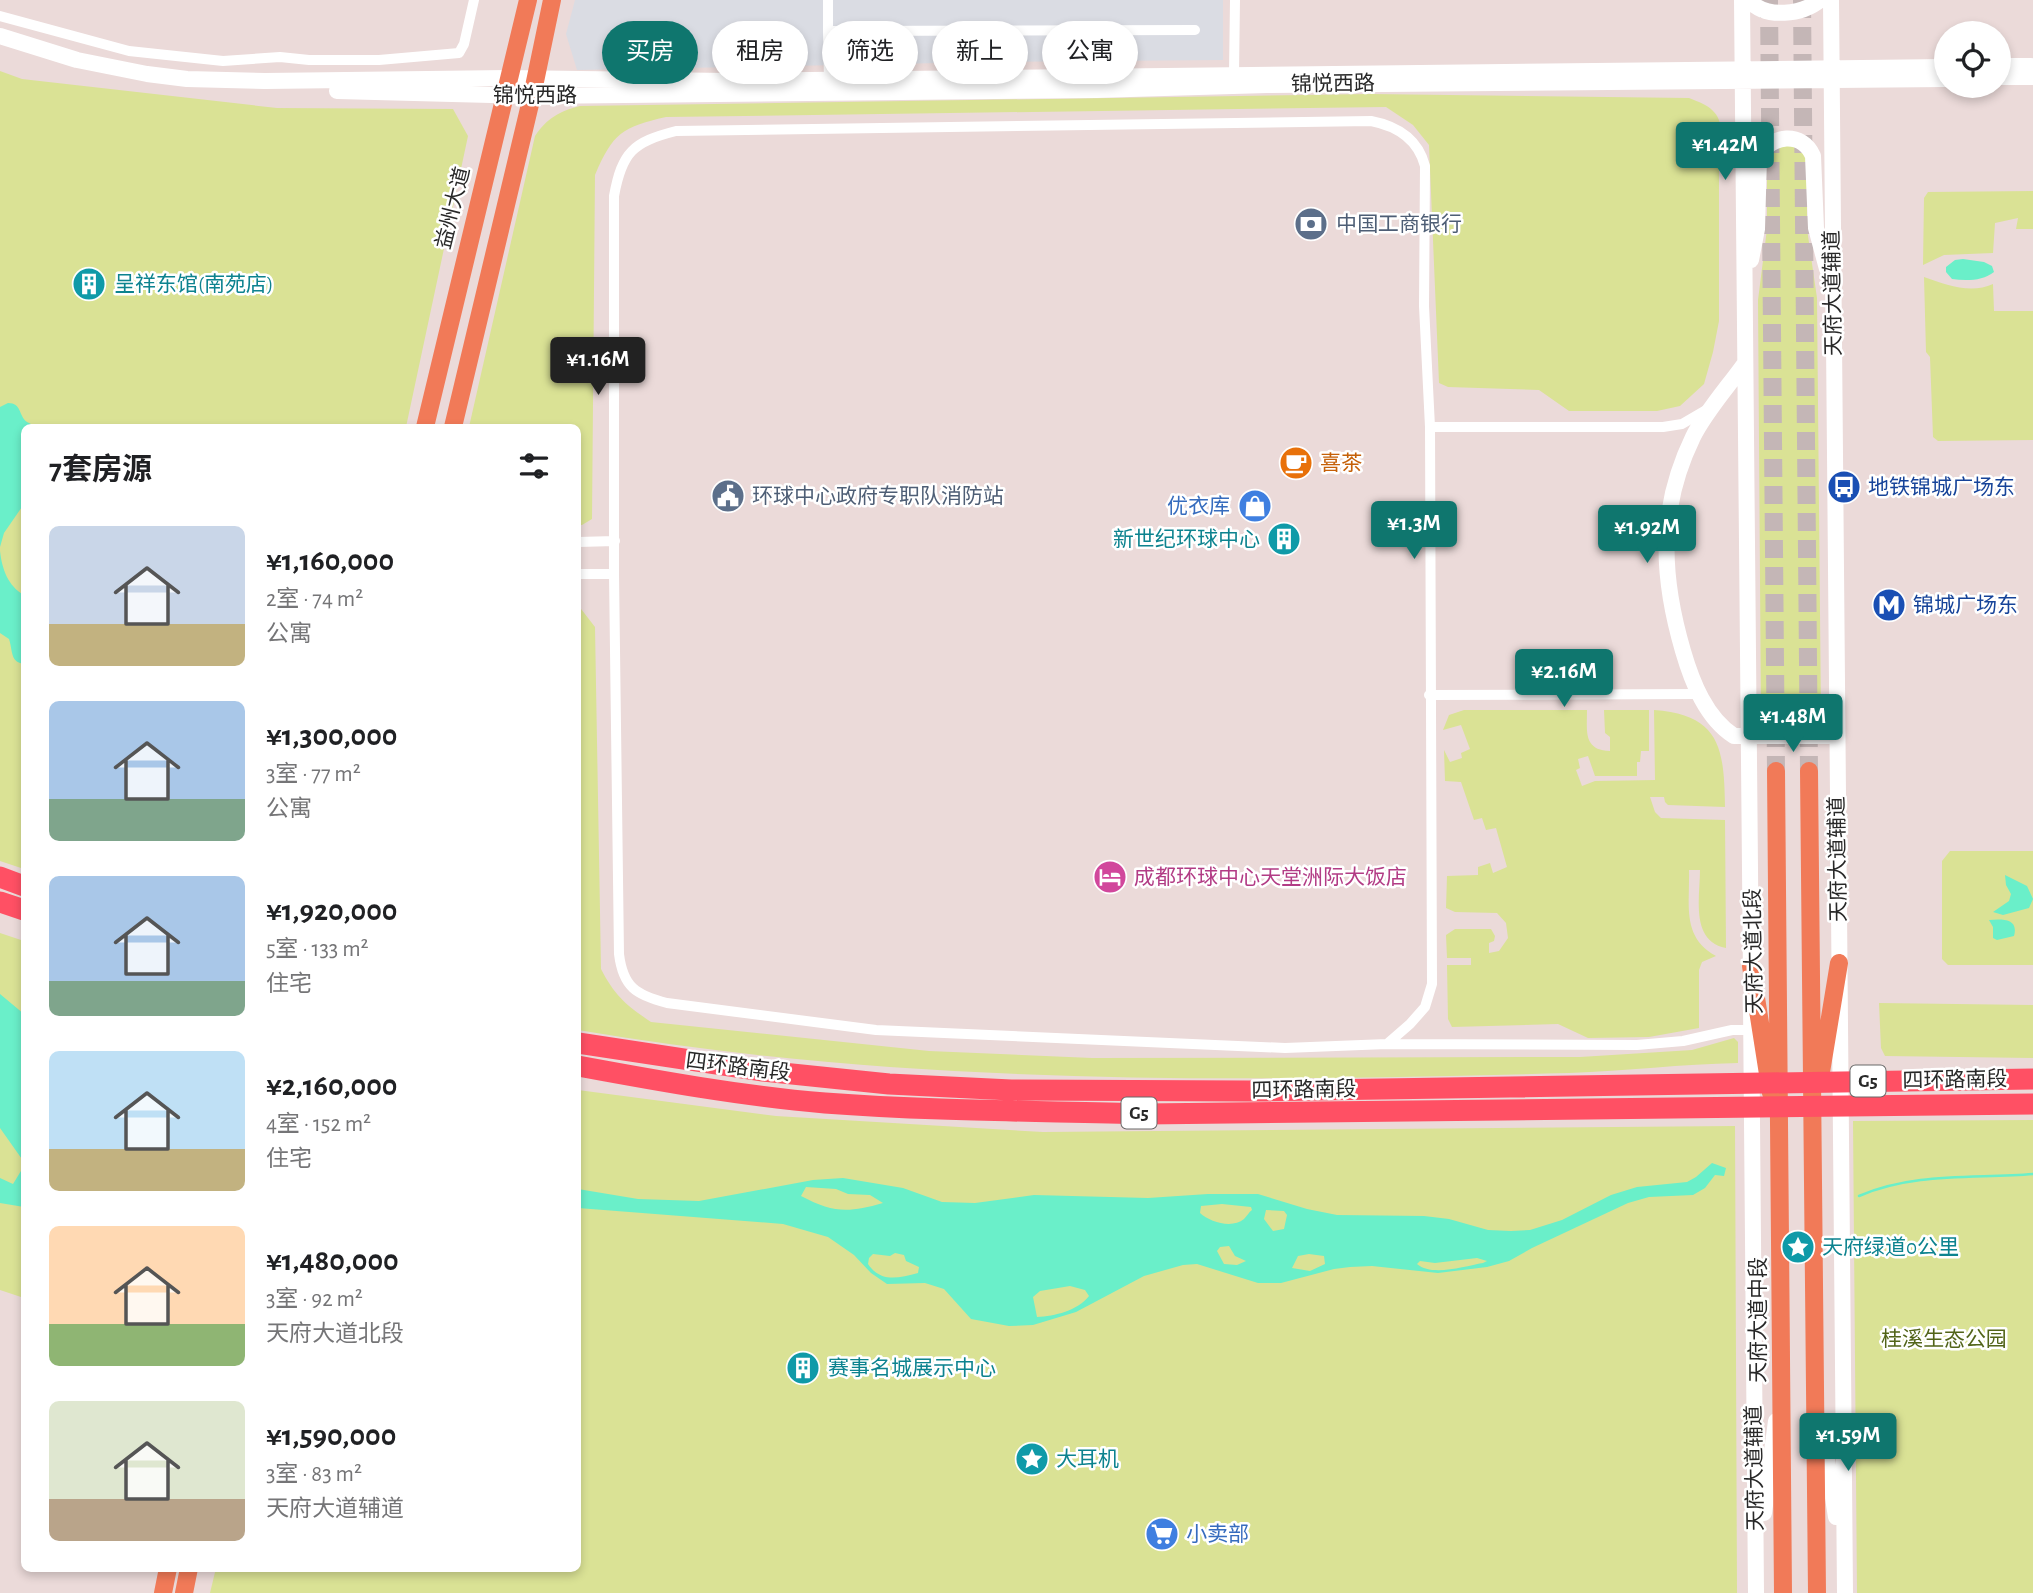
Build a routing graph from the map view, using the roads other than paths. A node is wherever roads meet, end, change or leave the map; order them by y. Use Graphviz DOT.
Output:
graph roads {
  1 [pos="474,0"];
  2 [pos="528,0"];
  3 [pos="552,0"];
  4 [pos="828,0"];
  5 [pos="1235,0"];
  6 [pos="1742,0"];
  7 [pos="1749,0"];
  8 [pos="1820,0"];
  9 [pos="1830,0"];
  10 [pos="0,16"];
  11 [pos="828,21"];
  12 [pos="1195,30"];
  13 [pos="918,31"];
  14 [pos="0,36"];
  15 [pos="0,48"];
  16 [pos="264,58"];
  17 [pos="2011,66"];
  18 [pos="2033,66"];
  19 [pos="1934,68"];
  20 [pos="1234,74"];
  21 [pos="1742,74"];
  22 [pos="1831,74"];
  23 [pos="2033,77"];
  24 [pos="1934,78"];
  25 [pos="2011,78"];
  26 [pos="918,79"];
  27 [pos="822,80"];
  28 [pos="265,81"];
  29 [pos="506,87"];
  30 [pos="534,87"];
  31 [pos="1745,292"];
  32 [pos="1833,292"];
  33 [pos="1745,363"];
  34 [pos="1716,404"];
  35 [pos="426,424"];
  36 [pos="454,424"];
  37 [pos="1430,427"];
  38 [pos="615,541"];
  39 [pos="581,542"];
  40 [pos="581,574"];
  41 [pos="614,574"];
  42 [pos="1699,694"];
  43 [pos="1429,695"];
  44 [pos="1749,736"];
  45 [pos="1837,736"];
  46 [pos="1776,771"];
  47 [pos="1809,771"];
  48 [pos="0,877"];
  49 [pos="21,885"];
  50 [pos="0,902"];
  51 [pos="21,909"];
  52 [pos="1839,962"];
  53 [pos="1751,966"];
  54 [pos="1751,1030"];
  55 [pos="581,1043"];
  56 [pos="1387,1044"];
  57 [pos="581,1066"];
  58 [pos="2033,1077"];
  59 [pos="2033,1104"];
  60 [pos="1779,1131"];
  61 [pos="1812,1131"];
  62 [pos="1781,1380"];
  63 [pos="1815,1380"];
  64 [pos="1756,1570"];
  65 [pos="167,1572"];
  66 [pos="188,1572"];
  67 [pos="1845,1572"];
  68 [pos="163,1593"];
  69 [pos="184,1593"];
  70 [pos="1756,1593"];
  71 [pos="1783,1593"];
  72 [pos="1817,1593"];
  73 [pos="1845,1593"];
  1 -- 16 [label="street"];
  2 -- 29 [label="main road, 益州大道"];
  3 -- 30 [label="main road"];
  4 -- 11 [label="street"];
  5 -- 20 [label="street"];
  6 -- 21 [label="street, 天府大道辅道"];
  7 -- 8 [label="street"];
  9 -- 22 [label="street, 天府大道辅道"];
  10 -- 16 [label="street"];
  12 -- 13 [label="street"];
  14 -- 28 [label="street, 锦悦西路"];
  15 -- 29 [label="street, 锦悦西路"];
  16 -- 28 [label="street"];
  17 -- 18 [label="street"];
  19 -- 22 [label="street"];
  20 -- 21 [label="street, 锦悦西路"];
  20 -- 26 [label="street, 锦悦西路"];
  21 -- 22 [label="street, 锦悦西路"];
  21 -- 30 [label="street, 锦悦西路"];
  21 -- 31 [label="street, 天府大道辅道"];
  22 -- 24 [label="street"];
  22 -- 32 [label="street, 天府大道辅道"];
  23 -- 25 [label="street"];
  27 -- 30 [label="street, 锦悦西路"];
  28 -- 29 [label="street, 锦悦西路"];
  29 -- 30 [label="street, 锦悦西路"];
  29 -- 35 [label="main road, 益州大道"];
  30 -- 36 [label="main road"];
  31 -- 32 [label="street"];
  31 -- 33 [label="street, 天府大道辅道"];
  32 -- 45 [label="street, 天府大道辅道"];
  33 -- 34 [label="street"];
  33 -- 44 [label="street, 天府大道辅道"];
  34 -- 37 [label="street"];
  34 -- 42 [label="street"];
  37 -- 38 [label="street"];
  37 -- 43 [label="street"];
  38 -- 39 [label="street"];
  38 -- 41 [label="street"];
  40 -- 41 [label="street"];
  41 -- 56 [label="street"];
  42 -- 43 [label="street"];
  42 -- 44 [label="street"];
  43 -- 56 [label="street"];
  44 -- 45 [label="street"];
  44 -- 53 [label="street, 天府大道辅道"];
  45 -- 52 [label="street, 天府大道辅道"];
  46 -- 60 [label="main road, 天府大道北段"];
  47 -- 61 [label="main road"];
  48 -- 49 [label="highway"];
  50 -- 51 [label="highway"];
  52 -- 61 [label="main road"];
  52 -- 67 [label="street, 天府大道辅道"];
  53 -- 54 [label="street, 天府大道辅道"];
  53 -- 60 [label="main road"];
  54 -- 56 [label="street"];
  54 -- 64 [label="street, 天府大道辅道"];
  55 -- 58 [label="highway, 四环路南段 / G5"];
  57 -- 59 [label="highway, 四环路南段 / G5"];
  60 -- 62 [label="main road, 天府大道中段"];
  61 -- 63 [label="main road"];
  62 -- 64 [label="street"];
  62 -- 71 [label="main road, 天府大道中段"];
  63 -- 67 [label="street"];
  63 -- 72 [label="main road"];
  64 -- 70 [label="street, 天府大道辅道"];
  65 -- 68 [label="main road"];
  66 -- 69 [label="main road"];
  67 -- 73 [label="street, 天府大道辅道"];
}
